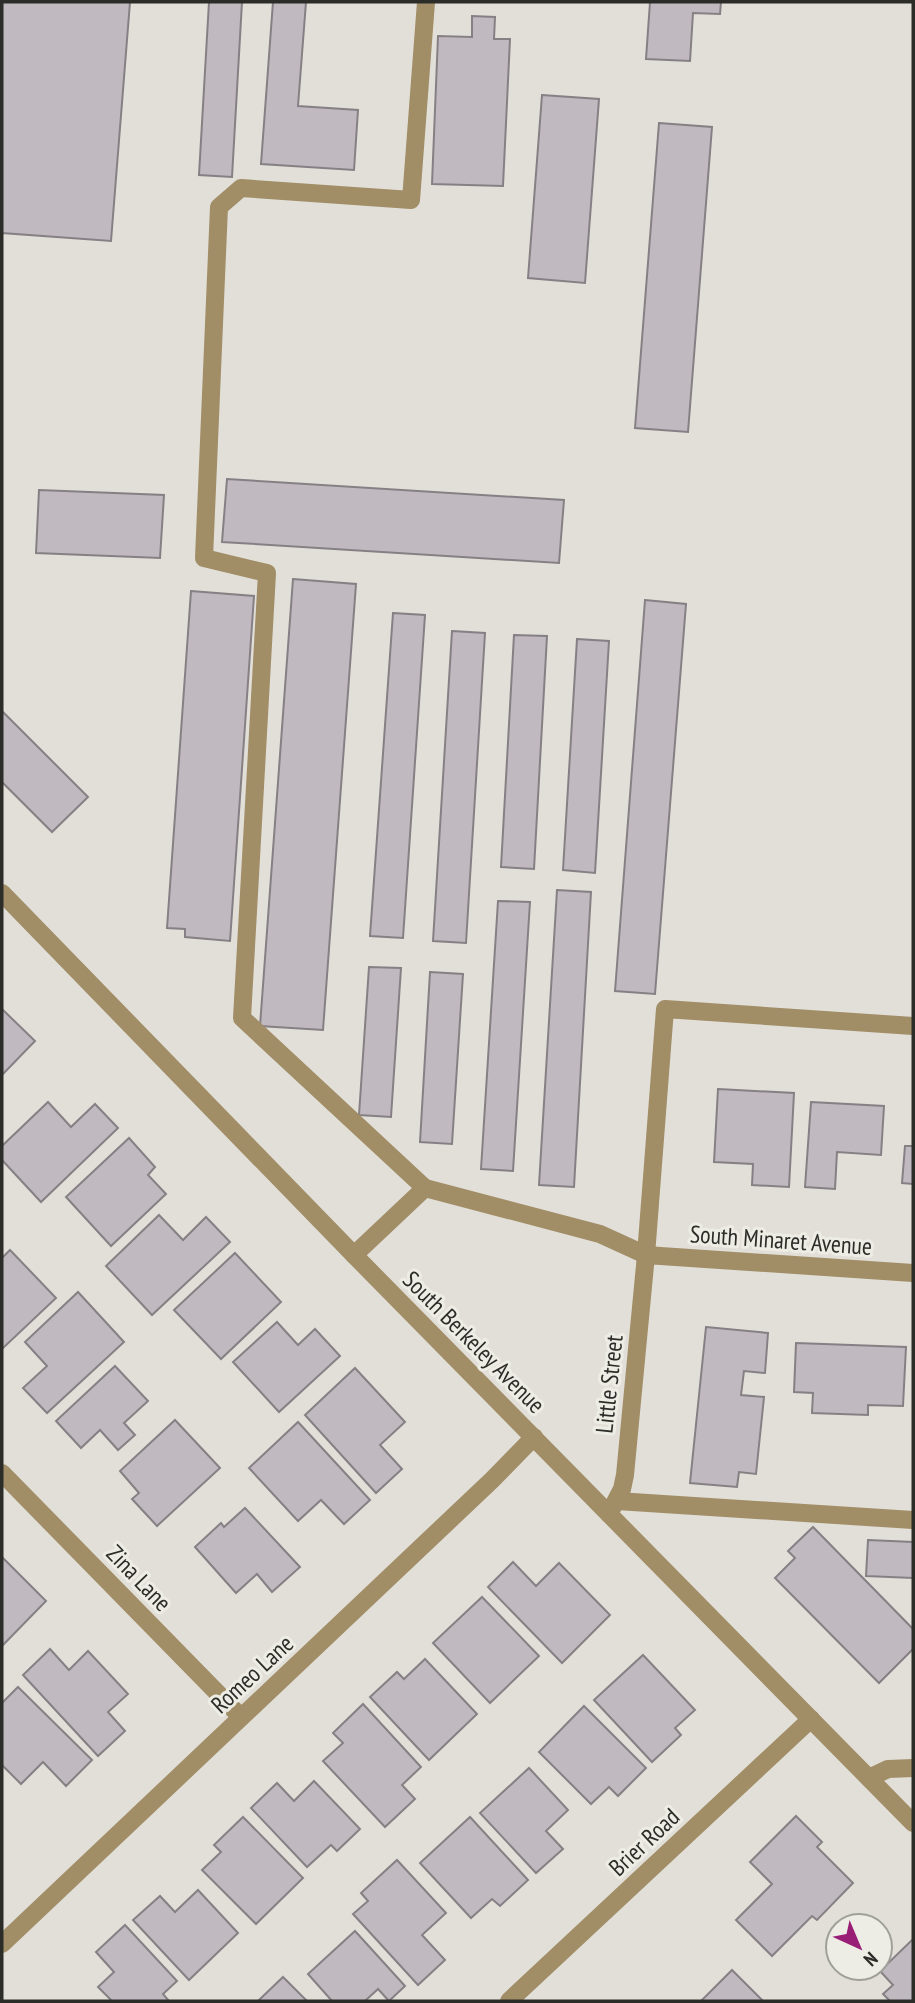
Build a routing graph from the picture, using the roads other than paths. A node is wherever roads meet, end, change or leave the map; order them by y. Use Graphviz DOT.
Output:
graph roads {
  1 [pos="426,2"];
  2 [pos="2,893"];
  3 [pos="913,1026"];
  4 [pos="425,1188"];
  5 [pos="354,1255"];
  6 [pos="646,1255"];
  7 [pos="913,1273"];
  8 [pos="534,1437"];
  9 [pos="2,1473"];
  10 [pos="612,1507"];
  11 [pos="913,1520"];
  12 [pos="241,1717"];
  13 [pos="811,1719"];
  14 [pos="913,1768"];
  15 [pos="869,1778"];
  16 [pos="913,1823"];
  17 [pos="2,1944"];
  18 [pos="512,2000"];
  1 -- 4 [label="street"];
  2 -- 5 [label="street, South Berkeley Avenue"];
  3 -- 6 [label="street, Little Street"];
  4 -- 5 [label="street"];
  4 -- 6 [label="street"];
  5 -- 8 [label="street, South Berkeley Avenue"];
  6 -- 7 [label="street, South Minaret Avenue"];
  6 -- 10 [label="street, Little Street"];
  8 -- 10 [label="street, South Berkeley Avenue"];
  8 -- 12 [label="street, Romeo Lane"];
  9 -- 12 [label="street, Zina Lane"];
  10 -- 11 [label="street"];
  10 -- 13 [label="street, South Berkeley Avenue"];
  12 -- 17 [label="street, Romeo Lane"];
  13 -- 15 [label="street, South Berkeley Avenue"];
  13 -- 18 [label="street, Brier Road"];
  14 -- 15 [label="street"];
  15 -- 16 [label="street, South Berkeley Avenue"];
}
